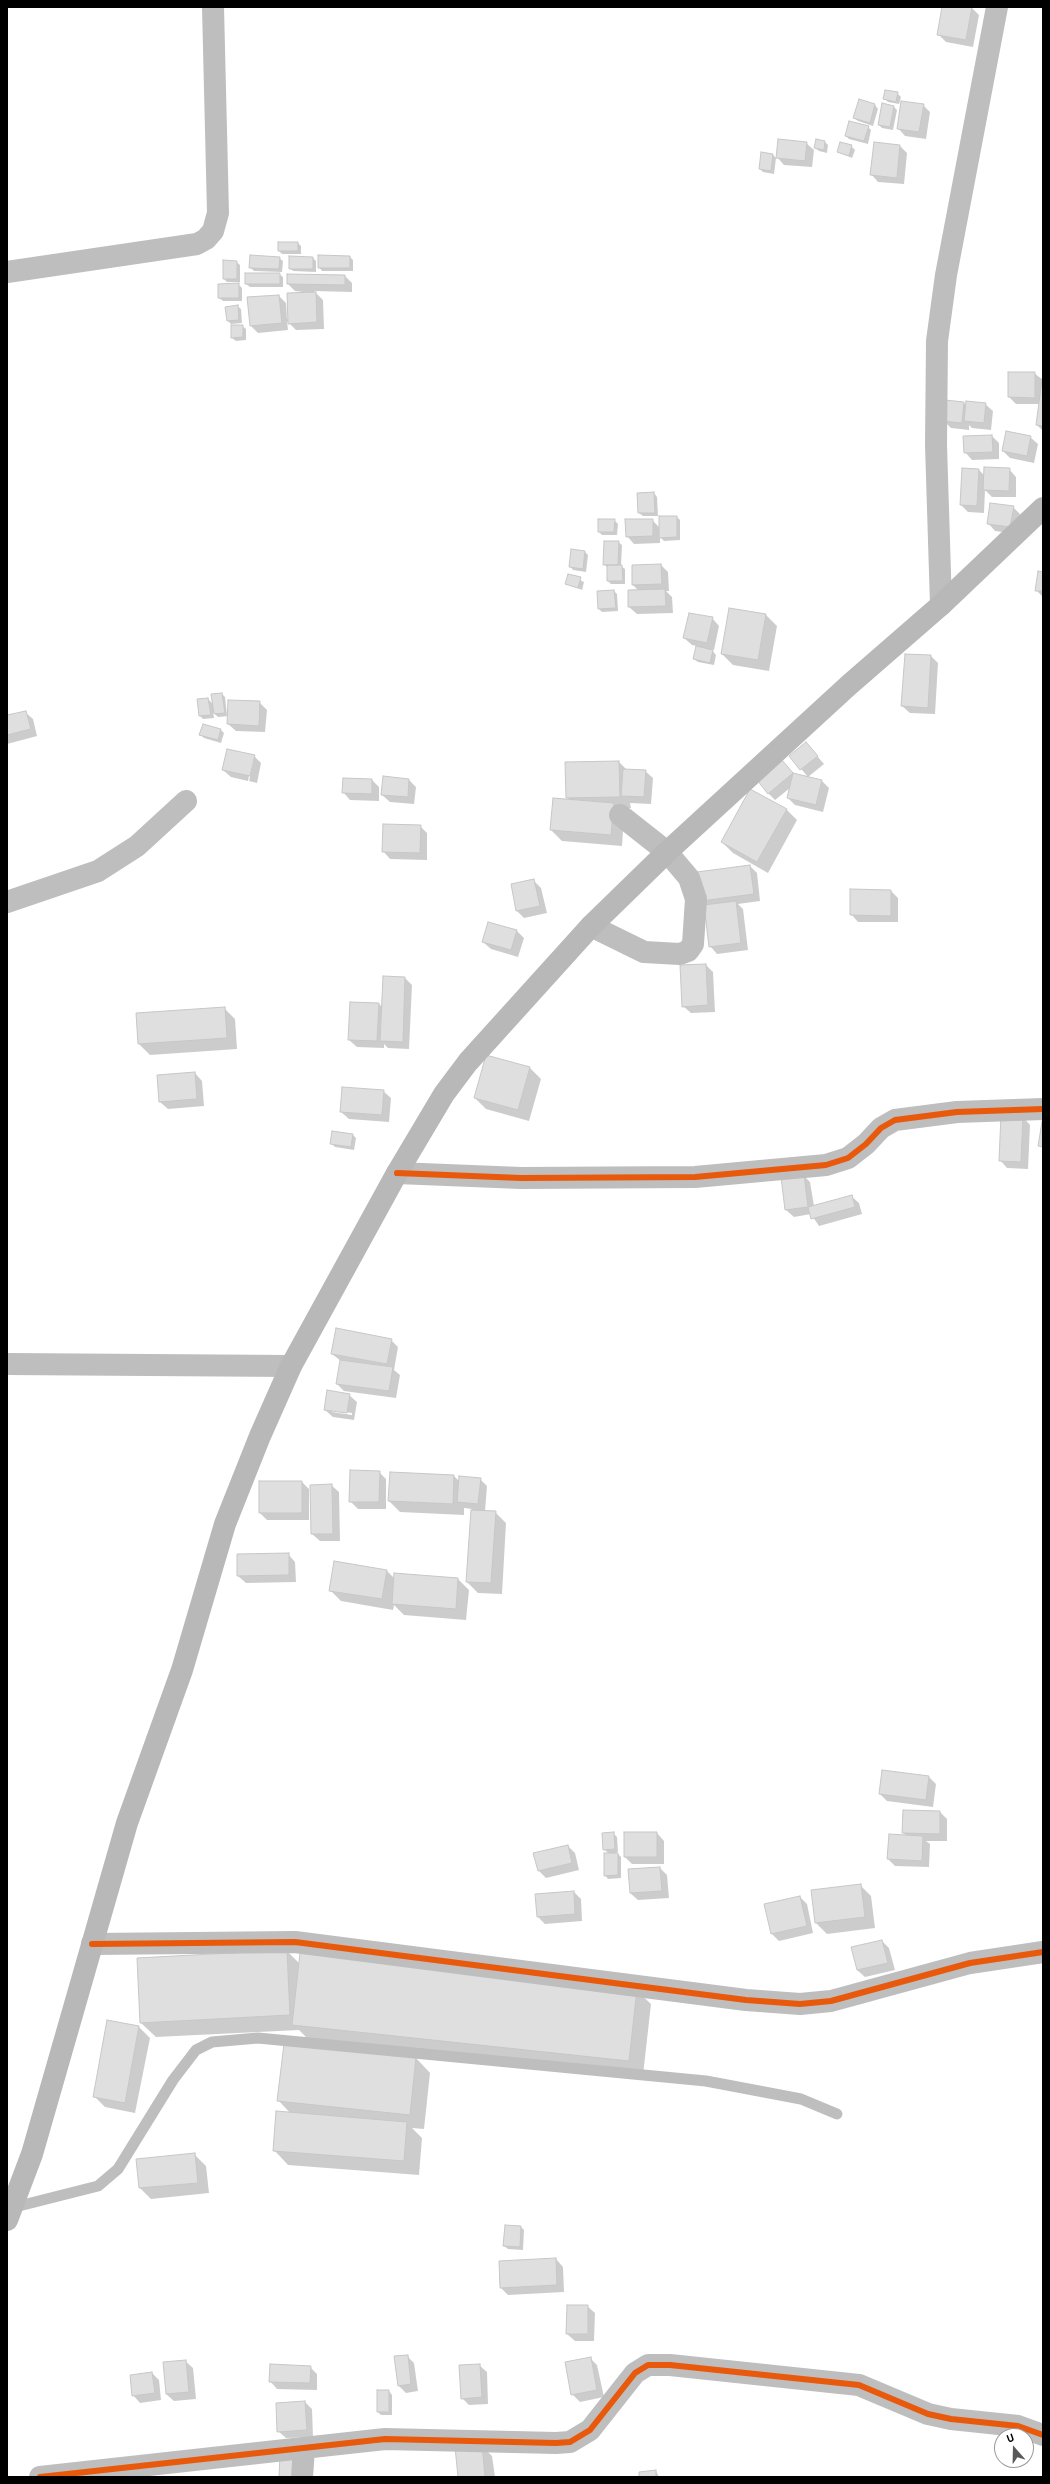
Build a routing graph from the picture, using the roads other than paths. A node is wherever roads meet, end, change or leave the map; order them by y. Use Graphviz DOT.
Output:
graph roads {
  1 [pos="213,7"];
  2 [pos="996,7"];
  3 [pos="7,272"];
  4 [pos="1043,508"];
  5 [pos="941,605"];
  6 [pos="186,801"];
  7 [pos="620,815"];
  8 [pos="667,852"];
  9 [pos="7,902"];
  10 [pos="591,926"];
  11 [pos="1043,1109"];
  12 [pos="397,1173"];
  13 [pos="7,1364"];
  14 [pos="291,1366"];
  15 [pos="92,1944"];
  16 [pos="1043,1952"];
  17 [pos="837,2114"];
  18 [pos="9,2214"];
  19 [pos="1043,2435"];
  20 [pos="304,2449"];
  21 [pos="40,2477"];
  22 [pos="302,2477"];
  1 -- 3 [label="street"];
  2 -- 5 [label="street"];
  4 -- 5 [label="main road"];
  5 -- 8 [label="main road"];
  6 -- 9 [label="street"];
  7 -- 8 [label="street"];
  8 -- 10 [label="main road"];
  8 -- 10 [label="street"];
  10 -- 12 [label="main road"];
  11 -- 12 [label="street"];
  12 -- 14 [label="main road"];
  13 -- 14 [label="street"];
  14 -- 15 [label="main road"];
  15 -- 16 [label="street"];
  15 -- 18 [label="main road"];
  17 -- 18 [label="lane"];
  19 -- 20 [label="street"];
  20 -- 21 [label="street"];
  20 -- 22 [label="street"];
}
